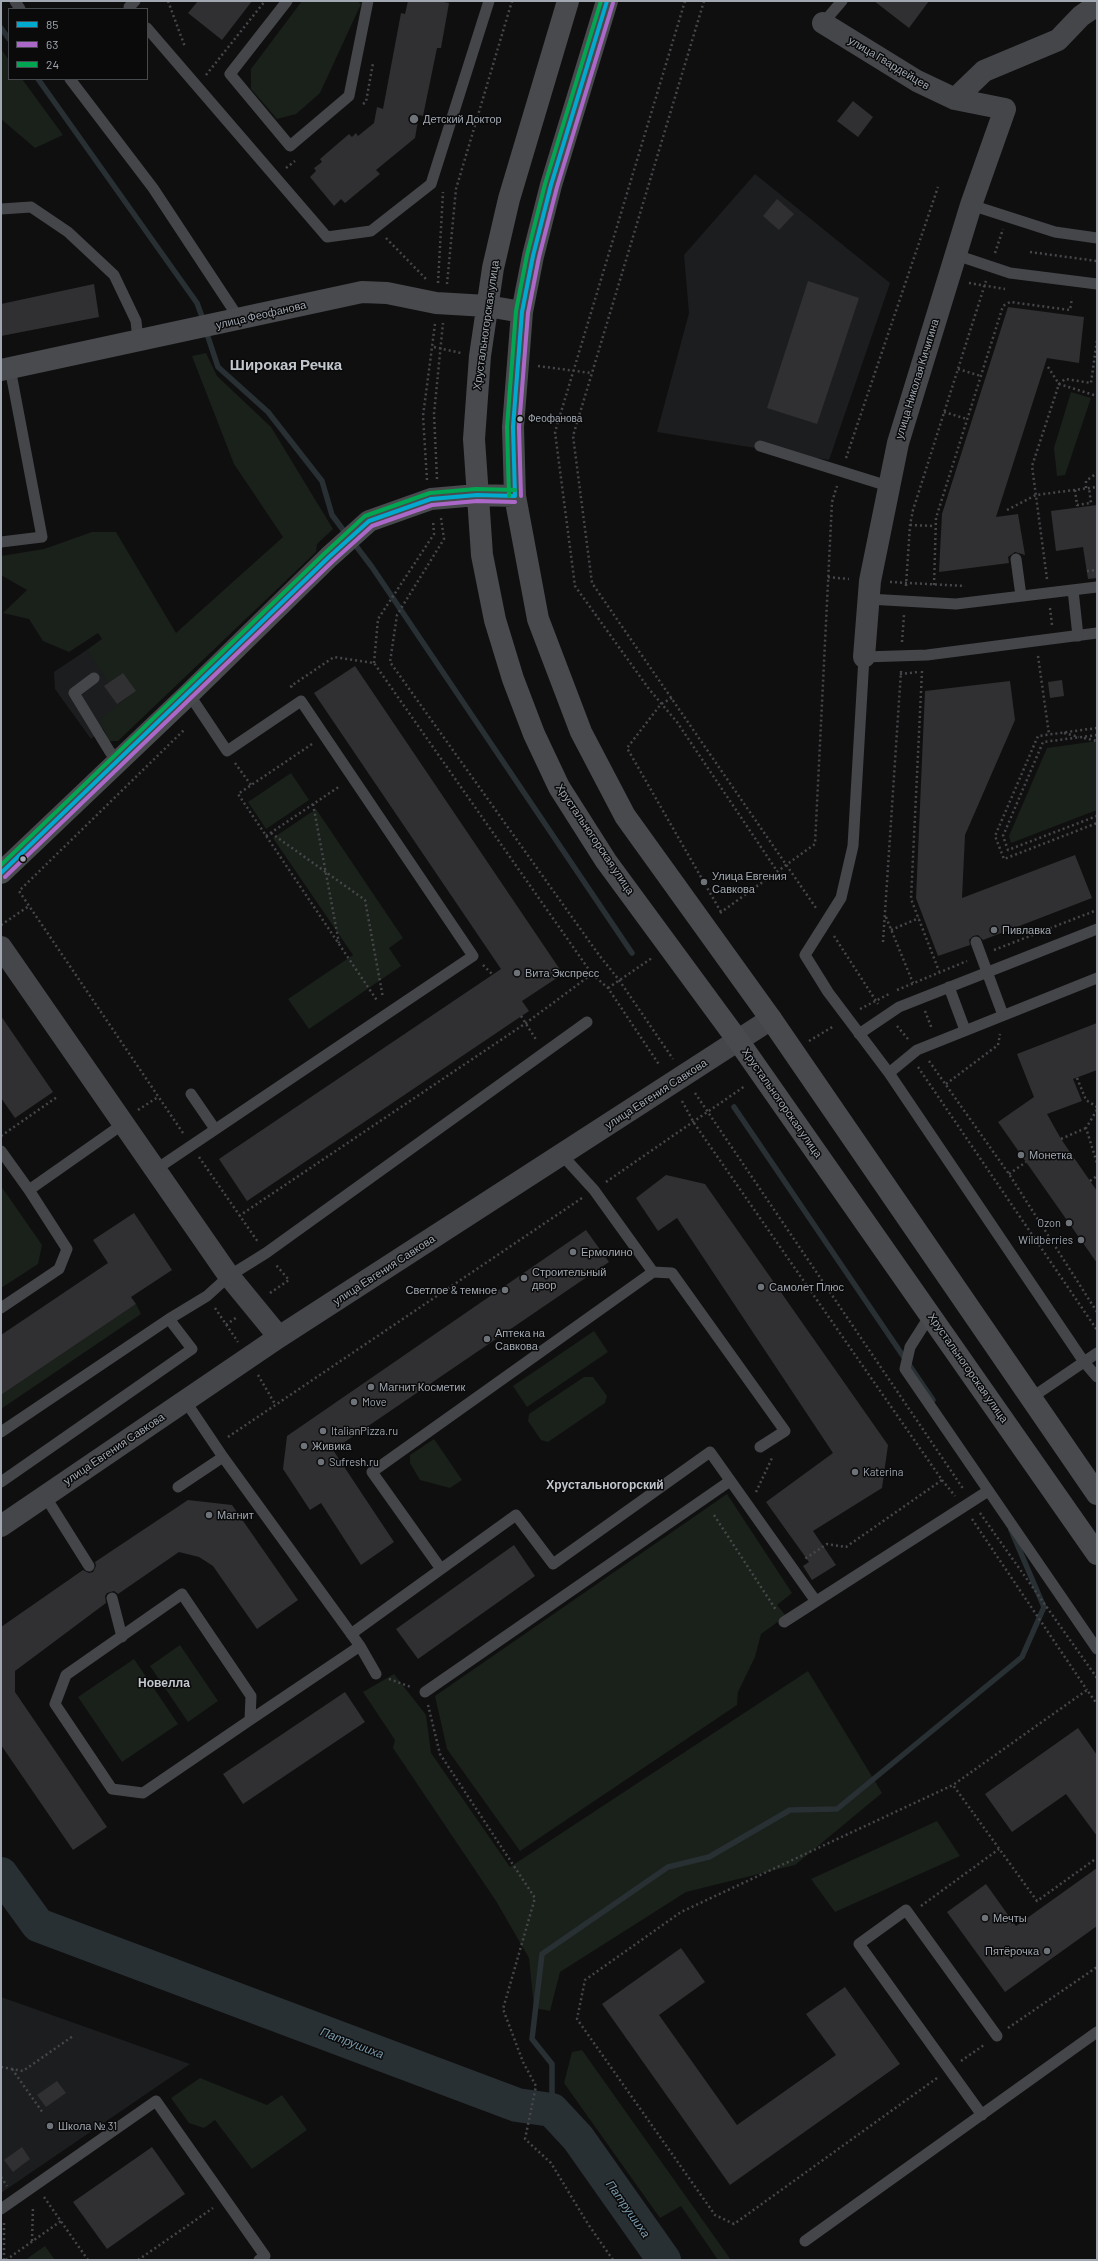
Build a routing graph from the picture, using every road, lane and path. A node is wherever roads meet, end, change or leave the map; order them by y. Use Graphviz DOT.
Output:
graph roads {
  1 [pos="168,1"];
  2 [pos="265,1"];
  3 [pos="287,1"];
  4 [pos="368,1"];
  5 [pos="489,1"];
  6 [pos="568,1"];
  7 [pos="607,1"];
  8 [pos="685,1"];
  9 [pos="704,1"];
  10 [pos="842,1"];
  11 [pos="1097,5"];
  12 [pos="823,23"];
  13 [pos="148,29"];
  14 [pos="186,51"];
  15 [pos="71,80"];
  16 [pos="198,86"];
  17 [pos="955,99"];
  18 [pos="1005,109"];
  19 [pos="938,187"];
  20 [pos="444,189"];
  21 [pos="971,205"];
  22 [pos="1,209"];
  23 [pos="1006,216"];
  24 [pos="1097,238"];
  25 [pos="1030,252"];
  26 [pos="956,255"];
  27 [pos="1097,261"];
  28 [pos="991,266"];
  29 [pos="1097,284"];
  30 [pos="1072,298"];
  31 [pos="436,302"];
  32 [pos="487,306"];
  33 [pos="522,312"];
  34 [pos="240,320"];
  35 [pos="138,340"];
  36 [pos="1097,340"];
  37 [pos="1097,348"];
  38 [pos="1048,368"];
  39 [pos="6,369"];
  40 [pos="958,369"];
  41 [pos="981,376"];
  42 [pos="1092,383"];
  43 [pos="1097,383"];
  44 [pos="1059,384"];
  45 [pos="1097,396"];
  46 [pos="944,412"];
  47 [pos="967,419"];
  48 [pos="760,446"];
  49 [pos="842,471"];
  50 [pos="1097,473"];
  51 [pos="888,486"];
  52 [pos="1097,487"];
  53 [pos="1088,488"];
  54 [pos="1075,490"];
  55 [pos="477,494"];
  56 [pos="1036,495"];
  57 [pos="515,496"];
  58 [pos="431,500"];
  59 [pos="1007,510"];
  60 [pos="910,525"];
  61 [pos="935,526"];
  62 [pos="1,542"];
  63 [pos="1016,559"];
  64 [pos="1097,570"];
  65 [pos="1082,572"];
  66 [pos="1046,576"];
  67 [pos="1054,576"];
  68 [pos="828,577"];
  69 [pos="1019,580"];
  70 [pos="906,583"];
  71 [pos="934,585"];
  72 [pos="970,586"];
  73 [pos="1097,587"];
  74 [pos="869,590"];
  75 [pos="1073,590"];
  76 [pos="1048,593"];
  77 [pos="1021,596"];
  78 [pos="905,601"];
  79 [pos="1097,633"];
  80 [pos="1078,636"];
  81 [pos="1054,639"];
  82 [pos="902,655"];
  83 [pos="1038,656"];
  84 [pos="864,657"];
  85 [pos="374,663"];
  86 [pos="922,671"];
  87 [pos="94,678"];
  88 [pos="189,694"];
  89 [pos="672,698"];
  90 [pos="301,701"];
  91 [pos="661,704"];
  92 [pos="1097,728"];
  93 [pos="1062,733"];
  94 [pos="1048,734"];
  95 [pos="325,735"];
  96 [pos="1097,735"];
  97 [pos="1081,737"];
  98 [pos="1097,741"];
  99 [pos="227,751"];
  100 [pos="118,760"];
  101 [pos="353,778"];
  102 [pos="251,785"];
  103 [pos="313,804"];
  104 [pos="1097,816"];
  105 [pos="1097,823"];
  106 [pos="271,833"];
  107 [pos="266,836"];
  108 [pos="787,863"];
  109 [pos="777,871"];
  110 [pos="326,872"];
  111 [pos="1,873"];
  112 [pos="18,891"];
  113 [pos="29,906"];
  114 [pos="721,912"];
  115 [pos="885,915"];
  116 [pos="919,918"];
  117 [pos="827,924"];
  118 [pos="1,925"];
  119 [pos="702,925"];
  120 [pos="1097,929"];
  121 [pos="891,930"];
  122 [pos="883,942"];
  123 [pos="976,942"];
  124 [pos="340,945"];
  125 [pos="669,946"];
  126 [pos="1,947"];
  127 [pos="940,972"];
  128 [pos="987,972"];
  129 [pos="592,974"];
  130 [pos="1097,978"];
  131 [pos="949,987"];
  132 [pos="608,988"];
  133 [pos="919,999"];
  134 [pos="880,1006"];
  135 [pos="386,1014"];
  136 [pos="1004,1015"];
  137 [pos="521,1016"];
  138 [pos="848,1017"];
  139 [pos="771,1019"];
  140 [pos="587,1022"];
  141 [pos="894,1022"];
  142 [pos="526,1023"];
  143 [pos="965,1030"];
  144 [pos="859,1034"];
  145 [pos="1000,1034"];
  146 [pos="739,1042"];
  147 [pos="937,1042"];
  148 [pos="806,1043"];
  149 [pos="544,1051"];
  150 [pos="914,1053"];
  151 [pos="889,1073"];
  152 [pos="1077,1078"];
  153 [pos="672,1084"];
  154 [pos="946,1084"];
  155 [pos="192,1094"];
  156 [pos="57,1097"];
  157 [pos="1097,1107"];
  158 [pos="1097,1110"];
  159 [pos="694,1123"];
  160 [pos="123,1124"];
  161 [pos="1086,1128"];
  162 [pos="215,1129"];
  163 [pos="1,1136"];
  164 [pos="1060,1139"];
  165 [pos="191,1146"];
  166 [pos="1,1151"];
  167 [pos="562,1156"];
  168 [pos="1026,1162"];
  169 [pos="1097,1163"];
  170 [pos="155,1170"];
  171 [pos="1009,1174"];
  172 [pos="1097,1176"];
  173 [pos="1090,1181"];
  174 [pos="29,1190"];
  175 [pos="594,1190"];
  176 [pos="239,1216"];
  177 [pos="266,1253"];
  178 [pos="653,1272"];
  179 [pos="229,1276"];
  180 [pos="264,1298"];
  181 [pos="1,1308"];
  182 [pos="1097,1312"];
  183 [pos="931,1314"];
  184 [pos="239,1316"];
  185 [pos="169,1318"];
  186 [pos="226,1325"];
  187 [pos="1097,1330"];
  188 [pos="278,1337"];
  189 [pos="1097,1353"];
  190 [pos="1084,1362"];
  191 [pos="1097,1377"];
  192 [pos="1031,1398"];
  193 [pos="186,1402"];
  194 [pos="785,1431"];
  195 [pos="1,1432"];
  196 [pos="216,1445"];
  197 [pos="760,1447"];
  198 [pos="223,1457"];
  199 [pos="942,1480"];
  200 [pos="730,1481"];
  201 [pos="1,1482"];
  202 [pos="1091,1486"];
  203 [pos="178,1487"];
  204 [pos="988,1491"];
  205 [pos="45,1496"];
  206 [pos="754,1496"];
  207 [pos="1058,1498"];
  208 [pos="964,1506"];
  209 [pos="714,1515"];
  210 [pos="1,1526"];
  211 [pos="1097,1554"];
  212 [pos="796,1564"];
  213 [pos="89,1566"];
  214 [pos="441,1569"];
  215 [pos="112,1598"];
  216 [pos="816,1600"];
  217 [pos="784,1622"];
  218 [pos="351,1634"];
  219 [pos="122,1637"];
  220 [pos="360,1646"];
  221 [pos="1097,1649"];
  222 [pos="376,1674"];
  223 [pos="1087,1690"];
  224 [pos="425,1692"];
  225 [pos="1097,1704"];
  226 [pos="250,1720"];
  227 [pos="954,1785"];
  228 [pos="999,1849"];
  229 [pos="1094,1860"];
  230 [pos="925,1912"];
  231 [pos="1097,1967"];
  232 [pos="1004,2021"];
  233 [pos="1008,2028"];
  234 [pos="1097,2032"];
  235 [pos="73,2036"];
  236 [pos="997,2036"];
  237 [pos="1,2067"];
  238 [pos="12,2069"];
  239 [pos="949,2070"];
  240 [pos="43,2114"];
  241 [pos="982,2115"];
  242 [pos="1,2177"];
  243 [pos="33,2187"];
  244 [pos="9,2188"];
  245 [pos="43,2195"];
  246 [pos="225,2199"];
  247 [pos="3,2208"];
  248 [pos="61,2221"];
  249 [pos="32,2241"];
  250 [pos="806,2241"];
  251 [pos="5,2260"];
  252 [pos="88,2260"];
  253 [pos="138,2260"];
  254 [pos="258,2260"];
  255 [pos="613,2260"];
  1 -- 14 [label="path"];
  2 -- 16 [label="path"];
  3 -- 4 [label="lane"];
  5 -- 16 [label="lane"];
  6 -- 32 [label="street, Хрустальногорская улица"];
  7 -- 33 [label="street"];
  8 -- 91 [label="path"];
  9 -- 89 [label="path"];
  10 -- 12 [label="lane"];
  11 -- 17 [label="street"];
  12 -- 17 [label="street, улица Гвардейцев"];
  13 -- 16 [label="lane"];
  15 -- 34 [label="lane"];
  17 -- 18 [label="street, улица Гвардейцев"];
  18 -- 21 [label="street, улица Николая Кичигина"];
  19 -- 49 [label="path"];
  20 -- 31 [label="path"];
  21 -- 23 [label="lane"];
  21 -- 26 [label="street, улица Николая Кичигина"];
  22 -- 35 [label="lane"];
  23 -- 24 [label="lane"];
  23 -- 28 [label="path"];
  25 -- 27 [label="path"];
  26 -- 28 [label="lane"];
  26 -- 51 [label="street, улица Николая Кичигина"];
  28 -- 29 [label="lane"];
  28 -- 40 [label="path"];
  30 -- 41 [label="path"];
  31 -- 32 [label="street, улица Феофанова"];
  31 -- 34 [label="street, улица Феофанова"];
  31 -- 58 [label="path"];
  32 -- 33 [label="street, улица Феофанова"];
  32 -- 55 [label="street, Хрустальногорская улица"];
  33 -- 57 [label="street"];
  34 -- 35 [label="street, улица Феофанова"];
  35 -- 39 [label="street, улица Феофанова"];
  36 -- 37 [label="path"];
  37 -- 42 [label="path"];
  38 -- 44 [label="path"];
  39 -- 62 [label="lane"];
  40 -- 41 [label="path"];
  40 -- 46 [label="path"];
  41 -- 47 [label="path"];
  42 -- 43 [label="path"];
  42 -- 44 [label="path"];
  44 -- 45 [label="path"];
  44 -- 56 [label="path"];
  46 -- 47 [label="path"];
  46 -- 60 [label="path"];
  47 -- 61 [label="path"];
  48 -- 49 [label="lane"];
  49 -- 51 [label="lane"];
  49 -- 68 [label="path"];
  50 -- 53 [label="path"];
  51 -- 74 [label="street, улица Николая Кичигина"];
  52 -- 53 [label="path"];
  53 -- 54 [label="path"];
  53 -- 54 [label="path"];
  54 -- 56 [label="path"];
  55 -- 57 [label="street"];
  55 -- 58 [label="street"];
  55 -- 125 [label="street, Хрустальногорская улица"];
  56 -- 59 [label="path"];
  56 -- 66 [label="path"];
  57 -- 119 [label="street"];
  58 -- 85 [label="path"];
  58 -- 88 [label="street"];
  60 -- 61 [label="path"];
  60 -- 70 [label="path"];
  61 -- 71 [label="path"];
  63 -- 69 [label="lane"];
  64 -- 65 [label="path"];
  66 -- 67 [label="path"];
  66 -- 69 [label="path"];
  66 -- 76 [label="path"];
  68 -- 74 [label="path"];
  68 -- 108 [label="path"];
  69 -- 77 [label="lane"];
  70 -- 71 [label="path"];
  70 -- 74 [label="path"];
  70 -- 78 [label="path"];
  71 -- 72 [label="path"];
  73 -- 75 [label="lane"];
  74 -- 78 [label="lane"];
  74 -- 84 [label="street, улица Николая Кичигина"];
  75 -- 76 [label="lane"];
  75 -- 80 [label="lane"];
  76 -- 77 [label="lane"];
  76 -- 81 [label="path"];
  77 -- 78 [label="lane"];
  78 -- 82 [label="path"];
  79 -- 80 [label="lane"];
  80 -- 81 [label="lane"];
  81 -- 82 [label="lane"];
  82 -- 84 [label="lane"];
  82 -- 115 [label="path"];
  83 -- 94 [label="path"];
  84 -- 117 [label="lane"];
  85 -- 90 [label="path"];
  85 -- 129 [label="path"];
  86 -- 116 [label="path"];
  87 -- 100 [label="lane"];
  88 -- 99 [label="lane"];
  88 -- 100 [label="street"];
  89 -- 91 [label="path"];
  89 -- 108 [label="path"];
  90 -- 95 [label="lane"];
  90 -- 99 [label="lane"];
  91 -- 109 [label="path"];
  91 -- 114 [label="path"];
  92 -- 93 [label="path"];
  93 -- 94 [label="path"];
  93 -- 97 [label="path"];
  94 -- 105 [label="path"];
  95 -- 101 [label="lane"];
  95 -- 102 [label="path"];
  96 -- 97 [label="path"];
  97 -- 98 [label="path"];
  97 -- 104 [label="path"];
  99 -- 102 [label="path"];
  100 -- 111 [label="street"];
  101 -- 103 [label="path"];
  101 -- 135 [label="lane"];
  102 -- 107 [label="path"];
  103 -- 106 [label="path"];
  103 -- 110 [label="path"];
  106 -- 107 [label="path"];
  106 -- 110 [label="path"];
  107 -- 124 [label="path"];
  108 -- 109 [label="path"];
  108 -- 117 [label="path"];
  109 -- 114 [label="path"];
  110 -- 124 [label="path"];
  110 -- 135 [label="path"];
  112 -- 113 [label="path"];
  113 -- 118 [label="path"];
  113 -- 165 [label="path"];
  114 -- 119 [label="path"];
  115 -- 121 [label="path"];
  115 -- 122 [label="path"];
  116 -- 121 [label="path"];
  116 -- 127 [label="path"];
  117 -- 134 [label="path"];
  117 -- 138 [label="lane"];
  119 -- 139 [label="street"];
  120 -- 128 [label="lane"];
  121 -- 133 [label="path"];
  123 -- 128 [label="lane"];
  124 -- 135 [label="path"];
  125 -- 132 [label="path"];
  125 -- 146 [label="street, Хрустальногорская улица"];
  126 -- 160 [label="street"];
  128 -- 131 [label="lane"];
  128 -- 136 [label="lane"];
  129 -- 132 [label="path"];
  129 -- 142 [label="path"];
  130 -- 136 [label="lane"];
  131 -- 133 [label="lane"];
  131 -- 143 [label="lane"];
  132 -- 153 [label="path"];
  133 -- 144 [label="lane"];
  133 -- 147 [label="path"];
  135 -- 162 [label="lane"];
  136 -- 143 [label="lane"];
  137 -- 142 [label="path"];
  138 -- 144 [label="lane"];
  138 -- 148 [label="path"];
  139 -- 146 [label="street, улица Евгения Савкова"];
  139 -- 192 [label="street"];
  140 -- 149 [label="lane"];
  141 -- 150 [label="path"];
  142 -- 149 [label="path"];
  142 -- 176 [label="path"];
  143 -- 147 [label="lane"];
  144 -- 151 [label="lane"];
  145 -- 154 [label="path"];
  146 -- 153 [label="street, улица Евгения Савкова"];
  146 -- 183 [label="street, Хрустальногорская улица"];
  147 -- 150 [label="lane"];
  149 -- 177 [label="lane"];
  150 -- 151 [label="lane"];
  150 -- 154 [label="path"];
  150 -- 187 [label="path"];
  151 -- 190 [label="lane"];
  152 -- 157 [label="path"];
  153 -- 159 [label="path"];
  153 -- 167 [label="street, улица Евгения Савкова"];
  154 -- 171 [label="path"];
  155 -- 162 [label="lane"];
  156 -- 163 [label="path"];
  158 -- 161 [label="path"];
  159 -- 175 [label="path"];
  159 -- 199 [label="path"];
  160 -- 170 [label="street"];
  160 -- 174 [label="lane"];
  161 -- 164 [label="path"];
  161 -- 169 [label="path"];
  162 -- 165 [label="lane"];
  165 -- 170 [label="lane"];
  165 -- 176 [label="path"];
  166 -- 174 [label="lane"];
  167 -- 175 [label="lane"];
  167 -- 188 [label="street, улица Евгения Савкова"];
  168 -- 171 [label="path"];
  170 -- 179 [label="street"];
  171 -- 182 [label="path"];
  172 -- 173 [label="path"];
  174 -- 181 [label="lane"];
  175 -- 178 [label="lane"];
  175 -- 196 [label="path"];
  176 -- 177 [label="path"];
  177 -- 179 [label="lane"];
  177 -- 180 [label="path"];
  178 -- 194 [label="lane"];
  178 -- 214 [label="lane"];
  179 -- 185 [label="lane"];
  179 -- 188 [label="street"];
  183 -- 204 [label="lane"];
  183 -- 207 [label="street, Хрустальногорская улица"];
  184 -- 186 [label="path"];
  185 -- 195 [label="lane"];
  185 -- 201 [label="lane"];
  188 -- 193 [label="street, улица Евгения Савкова"];
  189 -- 190 [label="lane"];
  190 -- 191 [label="lane"];
  190 -- 192 [label="lane"];
  192 -- 202 [label="street"];
  193 -- 196 [label="lane"];
  193 -- 205 [label="street, улица Евгения Савкова"];
  194 -- 197 [label="lane"];
  194 -- 206 [label="path"];
  196 -- 198 [label="lane"];
  198 -- 203 [label="lane"];
  198 -- 218 [label="lane"];
  199 -- 208 [label="path"];
  199 -- 212 [label="path"];
  200 -- 214 [label="lane"];
  200 -- 216 [label="lane"];
  200 -- 224 [label="lane"];
  202 -- 207 [label="street"];
  204 -- 208 [label="lane"];
  204 -- 221 [label="lane"];
  205 -- 210 [label="street, улица Евгения Савкова"];
  205 -- 213 [label="lane"];
  207 -- 211 [label="street, Хрустальногорская улица"];
  208 -- 216 [label="lane"];
  208 -- 223 [label="path"];
  209 -- 217 [label="path"];
  214 -- 218 [label="lane"];
  215 -- 219 [label="lane"];
  216 -- 217 [label="lane"];
  218 -- 220 [label="lane"];
  219 -- 226 [label="lane"];
  219 -- 226 [label="lane"];
  220 -- 222 [label="lane"];
  220 -- 226 [label="lane"];
  222 -- 224 [label="path"];
  223 -- 225 [label="path"];
  223 -- 227 [label="path"];
  224 -- 255 [label="path"];
  227 -- 228 [label="path"];
  227 -- 239 [label="path"];
  228 -- 229 [label="path"];
  228 -- 230 [label="path"];
  231 -- 233 [label="path"];
  232 -- 233 [label="path"];
  233 -- 236 [label="path"];
  234 -- 241 [label="lane"];
  235 -- 238 [label="path"];
  236 -- 239 [label="path"];
  236 -- 239 [label="lane"];
  237 -- 238 [label="path"];
  238 -- 240 [label="path"];
  239 -- 241 [label="lane"];
  241 -- 250 [label="lane"];
  242 -- 244 [label="path"];
  243 -- 246 [label="lane"];
  243 -- 247 [label="lane"];
  243 -- 249 [label="path"];
  245 -- 248 [label="path"];
  246 -- 253 [label="path"];
  246 -- 254 [label="lane"];
  247 -- 251 [label="path"];
  248 -- 249 [label="path"];
  248 -- 252 [label="path"];
  249 -- 251 [label="path"];
}
